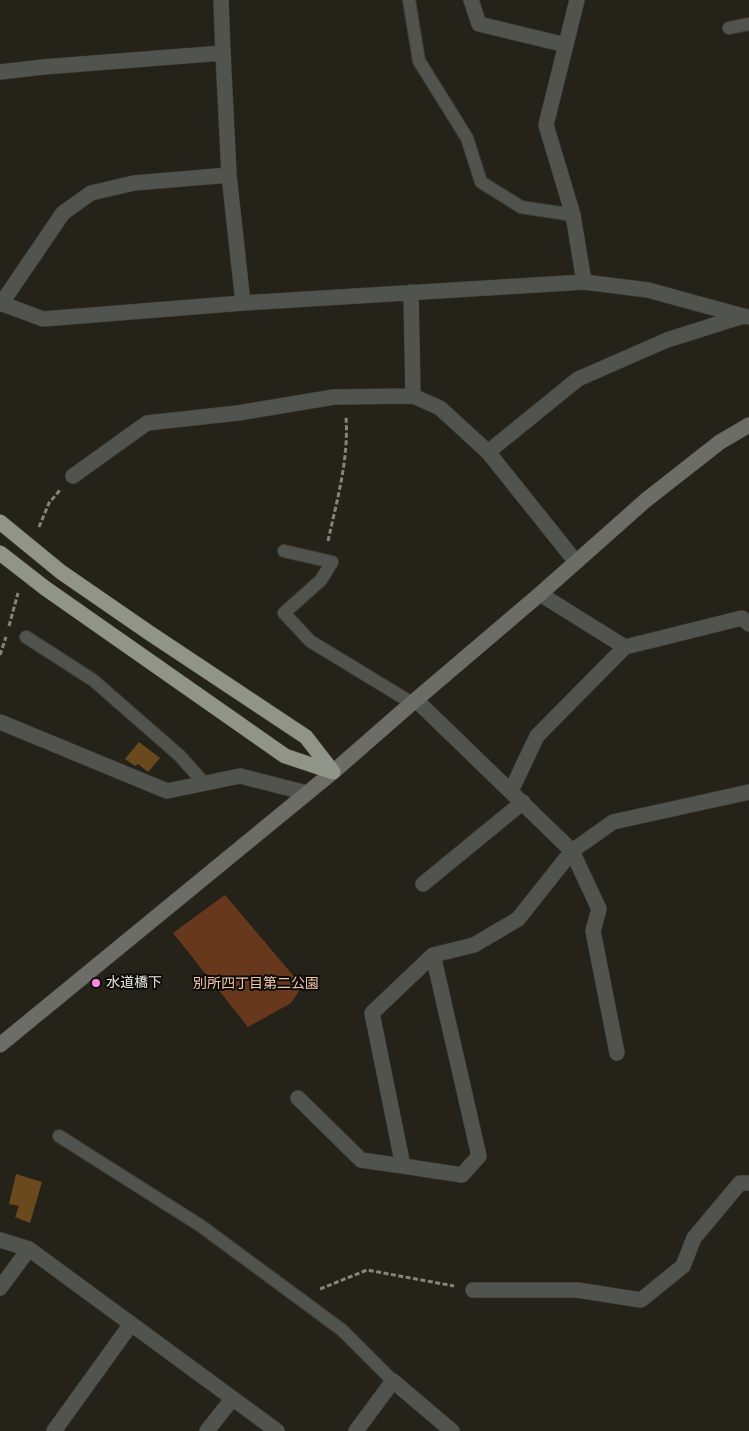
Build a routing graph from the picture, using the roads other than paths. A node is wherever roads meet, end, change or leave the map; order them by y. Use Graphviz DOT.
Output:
graph roads {
  1 [pos="221,0"];
  2 [pos="408,0"];
  3 [pos="471,0"];
  4 [pos="578,0"];
  5 [pos="749,24"];
  6 [pos="729,28"];
  7 [pos="566,45"];
  8 [pos="223,53"];
  9 [pos="0,72"];
  10 [pos="229,175"];
  11 [pos="573,215"];
  12 [pos="584,282"];
  13 [pos="411,292"];
  14 [pos="243,303"];
  15 [pos="0,304"];
  16 [pos="746,317"];
  17 [pos="413,396"];
  18 [pos="749,425"];
  19 [pos="488,452"];
  20 [pos="73,476"];
  21 [pos="0,522"];
  22 [pos="284,551"];
  23 [pos="0,553"];
  24 [pos="576,562"];
  25 [pos="540,594"];
  26 [pos="747,620"];
  27 [pos="26,637"];
  28 [pos="625,647"];
  29 [pos="414,701"];
  30 [pos="0,722"];
  31 [pos="333,772"];
  32 [pos="204,784"];
  33 [pos="511,791"];
  34 [pos="749,792"];
  35 [pos="306,793"];
  36 [pos="522,802"];
  37 [pos="572,851"];
  38 [pos="423,884"];
  39 [pos="434,956"];
  40 [pos="0,1045"];
  41 [pos="617,1053"];
  42 [pos="298,1098"];
  43 [pos="59,1136"];
  44 [pos="403,1166"];
  45 [pos="749,1183"];
  46 [pos="0,1240"];
  47 [pos="30,1249"];
  48 [pos="0,1288"];
  49 [pos="473,1290"];
  50 [pos="131,1324"];
  51 [pos="393,1381"];
  52 [pos="232,1399"];
  53 [pos="54,1431"];
  54 [pos="207,1431"];
  55 [pos="277,1431"];
  56 [pos="356,1431"];
  57 [pos="452,1431"];
  1 -- 8 [label="street"];
  2 -- 11 [label="lane"];
  3 -- 7 [label="street"];
  4 -- 7 [label="street"];
  5 -- 6 [label="lane"];
  7 -- 11 [label="street"];
  8 -- 9 [label="street"];
  8 -- 10 [label="street"];
  10 -- 14 [label="street"];
  10 -- 15 [label="street"];
  11 -- 12 [label="street"];
  12 -- 13 [label="street"];
  12 -- 16 [label="street"];
  13 -- 14 [label="street"];
  13 -- 17 [label="street"];
  14 -- 15 [label="street"];
  16 -- 19 [label="street"];
  17 -- 19 [label="street"];
  17 -- 20 [label="street"];
  18 -- 24 [label="street"];
  19 -- 24 [label="street"];
  21 -- 31 [label="highway"];
  22 -- 29 [label="lane"];
  23 -- 31 [label="highway"];
  24 -- 25 [label="street"];
  25 -- 28 [label="street"];
  25 -- 29 [label="street"];
  26 -- 28 [label="street"];
  27 -- 32 [label="lane"];
  28 -- 33 [label="street"];
  29 -- 31 [label="street"];
  29 -- 33 [label="street"];
  30 -- 32 [label="street"];
  31 -- 35 [label="street"];
  32 -- 35 [label="street"];
  33 -- 36 [label="street"];
  34 -- 37 [label="street"];
  35 -- 40 [label="street"];
  36 -- 37 [label="street"];
  36 -- 38 [label="street"];
  37 -- 39 [label="street"];
  37 -- 41 [label="street"];
  39 -- 44 [label="street"];
  39 -- 44 [label="street"];
  42 -- 44 [label="street"];
  43 -- 51 [label="lane"];
  45 -- 49 [label="street"];
  46 -- 47 [label="street"];
  47 -- 48 [label="street"];
  47 -- 50 [label="street"];
  50 -- 52 [label="street"];
  50 -- 53 [label="street"];
  51 -- 56 [label="street"];
  51 -- 57 [label="street"];
  52 -- 54 [label="street"];
  52 -- 55 [label="street"];
}
